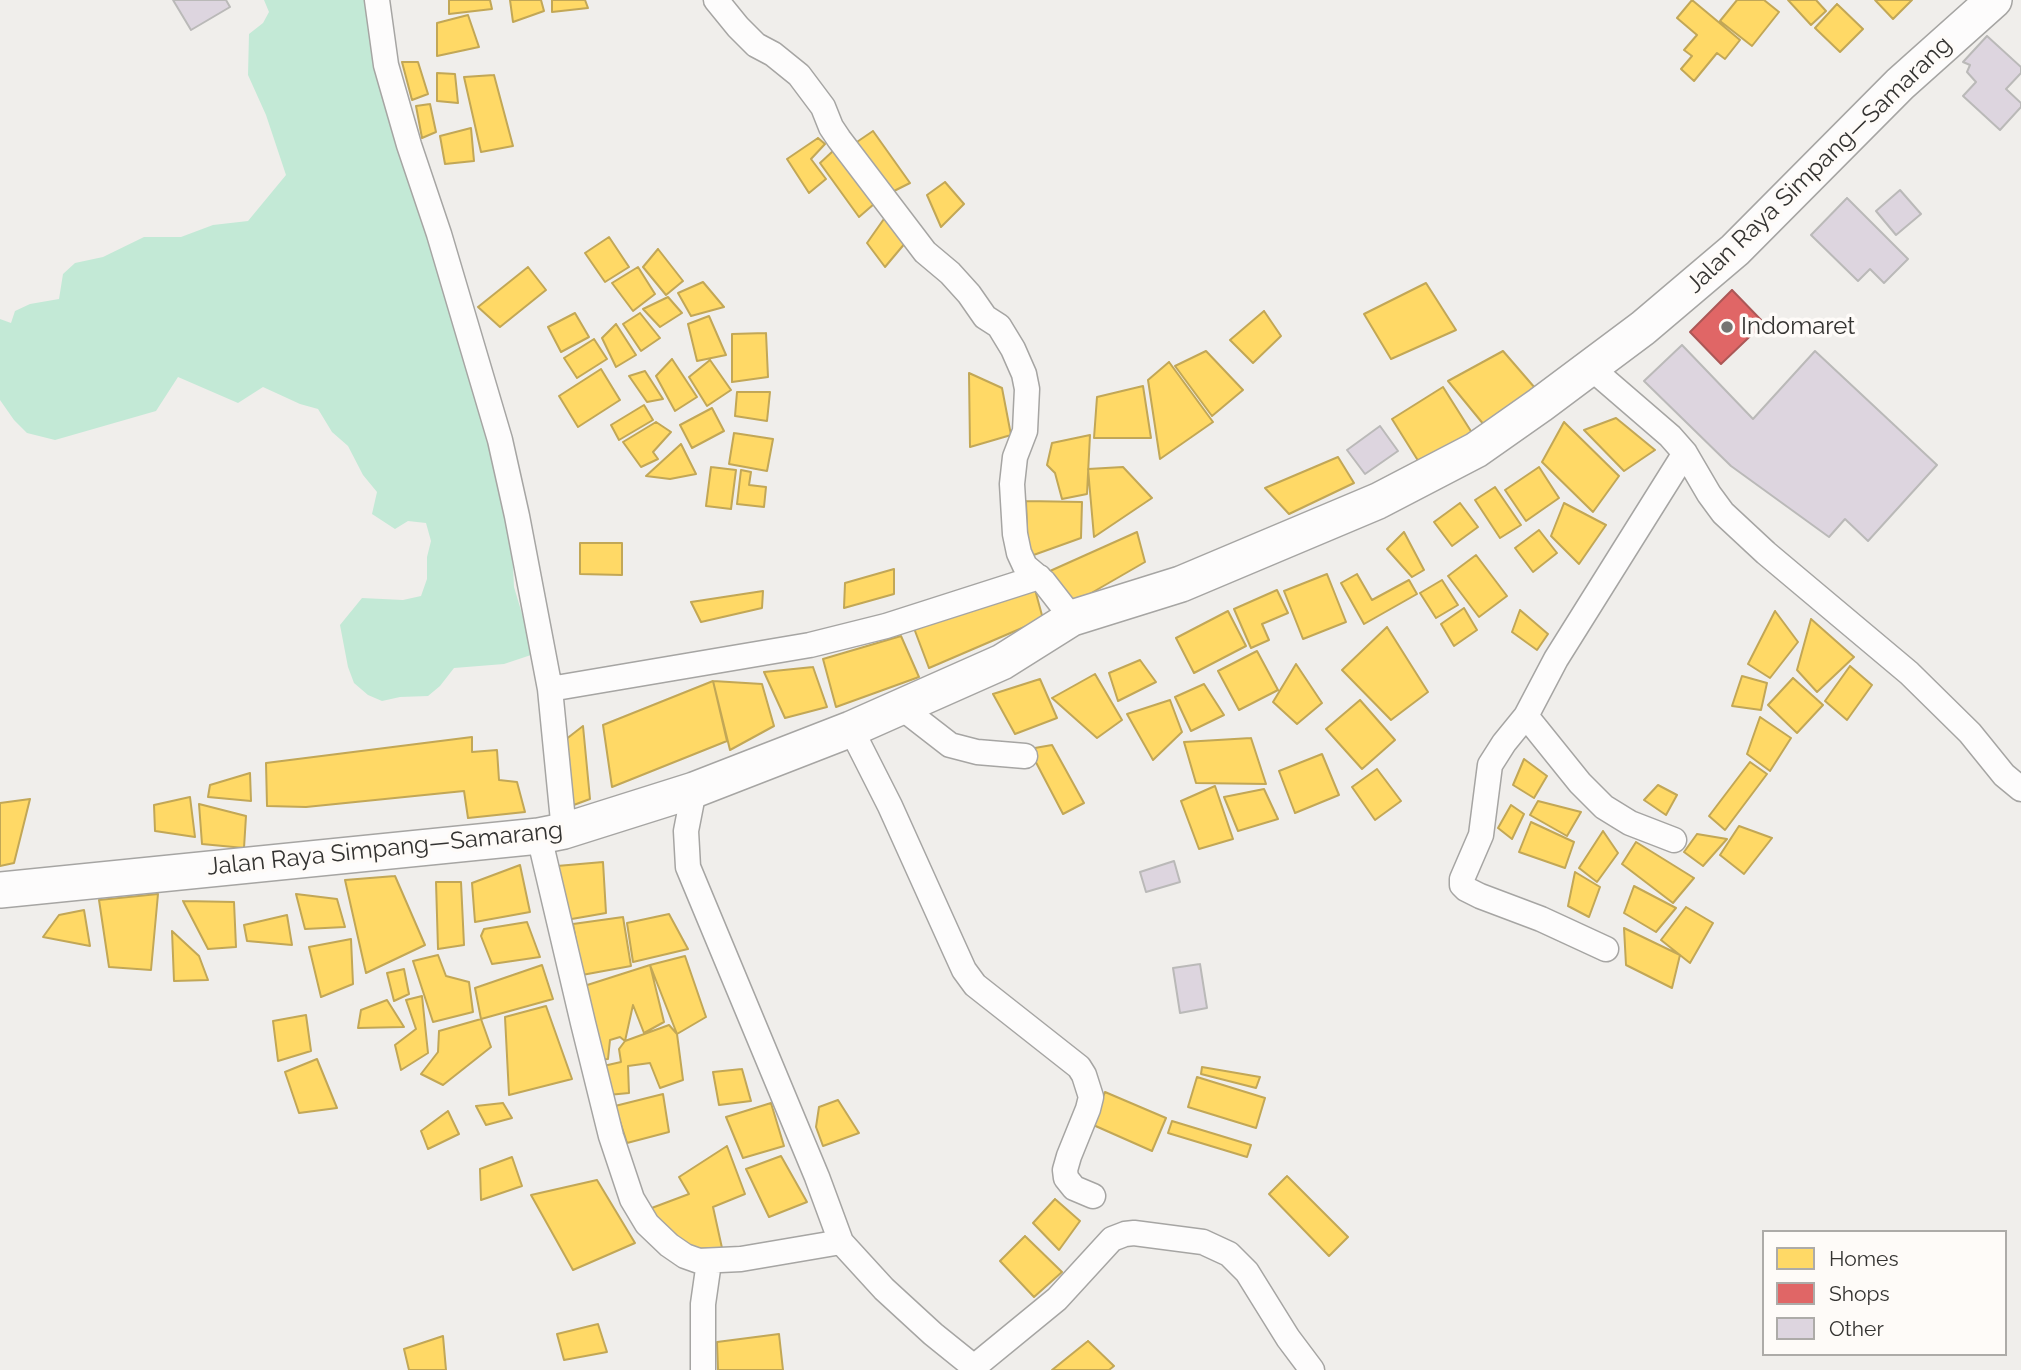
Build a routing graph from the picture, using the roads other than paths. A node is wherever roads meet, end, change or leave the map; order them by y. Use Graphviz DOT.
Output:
graph roads {
  1 [pos="377,0"];
  2 [pos="716,0"];
  3 [pos="1994,0"];
  4 [pos="1590,367"];
  5 [pos="1685,453"];
  6 [pos="1039,577"];
  7 [pos="1072,618"];
  8 [pos="550,689"];
  9 [pos="901,707"];
  10 [pos="1526,716"];
  11 [pos="851,729"];
  12 [pos="1025,757"];
  13 [pos="2021,789"];
  14 [pos="694,790"];
  15 [pos="551,834"];
  16 [pos="1674,840"];
  17 [pos="0,890"];
  18 [pos="1606,949"];
  19 [pos="1093,1196"];
  20 [pos="841,1242"];
  21 [pos="709,1262"];
  22 [pos="974,1368"];
  23 [pos="702,1370"];
  24 [pos="1312,1370"];
  1 -- 8 [label="street"];
  2 -- 6 [label="street"];
  3 -- 4 [label="main road, Jalan Raya Simpang—Samarang"];
  4 -- 5 [label="street"];
  4 -- 7 [label="main road, Jalan Raya Simpang—Samarang"];
  5 -- 10 [label="street"];
  5 -- 13 [label="street"];
  6 -- 7 [label="street"];
  6 -- 8 [label="street"];
  7 -- 9 [label="main road, Jalan Raya Simpang—Samarang"];
  8 -- 15 [label="street"];
  9 -- 11 [label="main road, Jalan Raya Simpang—Samarang"];
  9 -- 12 [label="street"];
  10 -- 16 [label="street"];
  10 -- 18 [label="street"];
  11 -- 14 [label="main road, Jalan Raya Simpang—Samarang"];
  11 -- 19 [label="street"];
  14 -- 15 [label="main road, Jalan Raya Simpang—Samarang"];
  14 -- 20 [label="street"];
  15 -- 17 [label="main road, Jalan Raya Simpang—Samarang"];
  15 -- 21 [label="street"];
  20 -- 21 [label="street"];
  20 -- 22 [label="street"];
  21 -- 23 [label="street"];
  22 -- 24 [label="street"];
}
